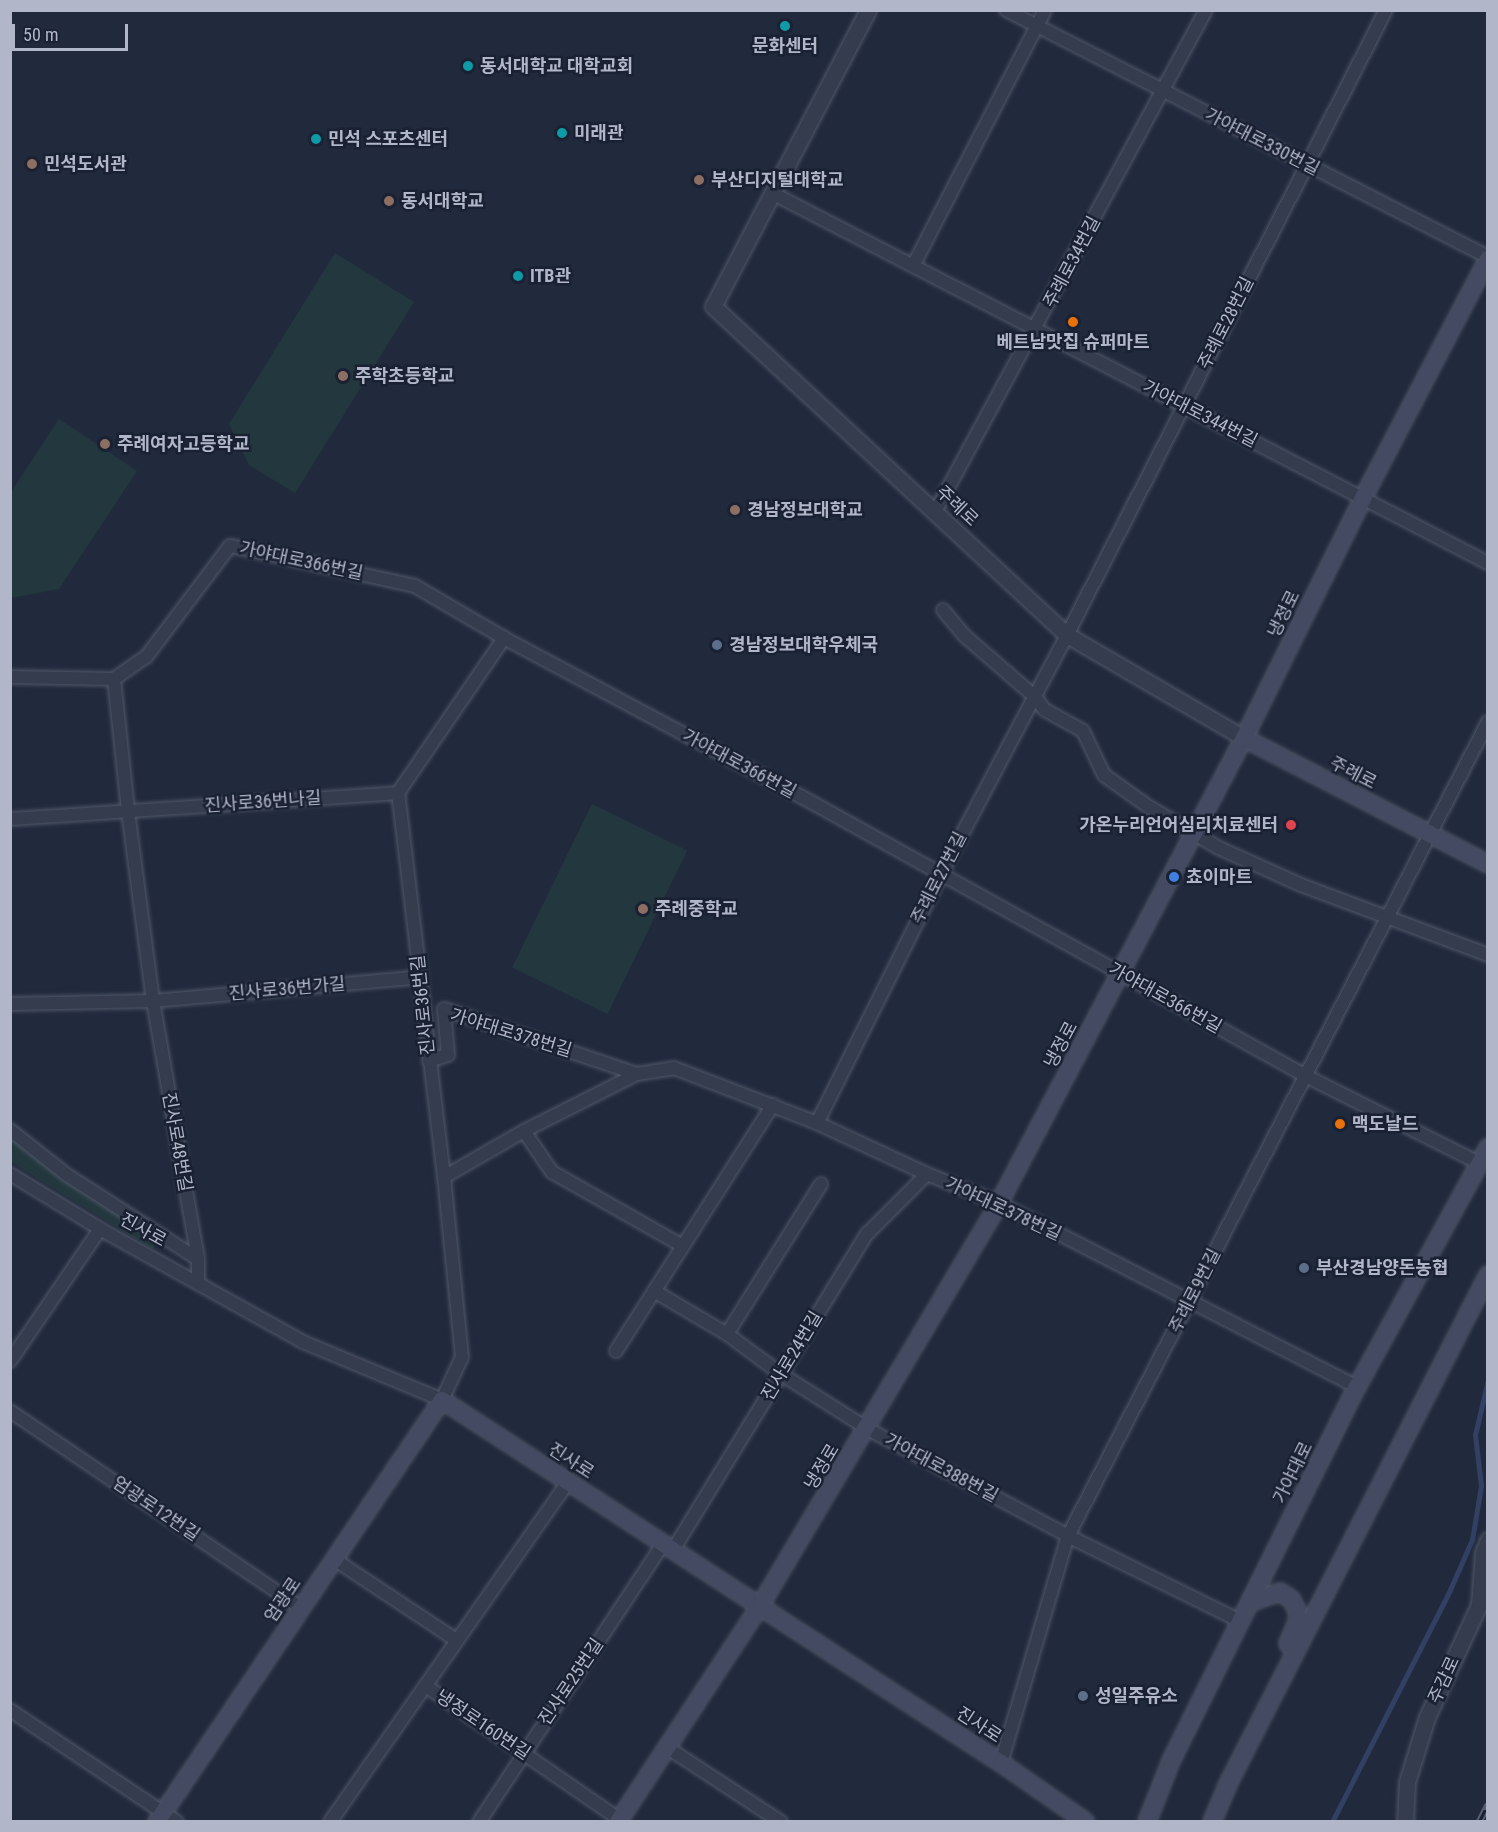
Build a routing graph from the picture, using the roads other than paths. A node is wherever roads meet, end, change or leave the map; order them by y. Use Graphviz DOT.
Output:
graph roads {
  1 [pos="868,10"];
  2 [pos="1006,10"];
  3 [pos="1045,10"];
  4 [pos="1206,10"];
  5 [pos="1386,10"];
  6 [pos="1037,26"];
  7 [pos="1163,91"];
  8 [pos="1307,165"];
  9 [pos="772,193"];
  10 [pos="1488,258"];
  11 [pos="913,266"];
  12 [pos="1036,329"];
  13 [pos="1184,406"];
  14 [pos="1363,498"];
  15 [pos="935,512"];
  16 [pos="1488,562"];
  17 [pos="943,610"];
  18 [pos="1066,635"];
  19 [pos="504,638"];
  20 [pos="10,677"];
  21 [pos="114,679"];
  22 [pos="1034,696"];
  23 [pos="1488,722"];
  24 [pos="1244,738"];
  25 [pos="398,793"];
  26 [pos="128,811"];
  27 [pos="10,819"];
  28 [pos="1194,834"];
  29 [pos="1430,835"];
  30 [pos="1488,864"];
  31 [pos="940,876"];
  32 [pos="1387,919"];
  33 [pos="1488,955"];
  34 [pos="1121,975"];
  35 [pos="420,977"];
  36 [pos="153,1001"];
  37 [pos="10,1004"];
  38 [pos="429,1061"];
  39 [pos="637,1074"];
  40 [pos="1306,1076"];
  41 [pos="773,1106"];
  42 [pos="817,1123"];
  43 [pos="10,1130"];
  44 [pos="524,1131"];
  45 [pos="1488,1148"];
  46 [pos="1479,1163"];
  47 [pos="10,1174"];
  48 [pos="927,1174"];
  49 [pos="444,1177"];
  50 [pos="821,1184"];
  51 [pos="999,1203"];
  52 [pos="100,1229"];
  53 [pos="683,1246"];
  54 [pos="198,1259"];
  55 [pos="1488,1275"];
  56 [pos="198,1282"];
  57 [pos="654,1291"];
  58 [pos="1189,1303"];
  59 [pos="727,1334"];
  60 [pos="616,1351"];
  61 [pos="10,1361"];
  62 [pos="781,1374"];
  63 [pos="1357,1387"];
  64 [pos="442,1400"];
  65 [pos="10,1411"];
  66 [pos="868,1429"];
  67 [pos="568,1482"];
  68 [pos="1068,1536"];
  69 [pos="1488,1540"];
  70 [pos="668,1547"];
  71 [pos="334,1559"];
  72 [pos="1251,1602"];
  73 [pos="760,1606"];
  74 [pos="301,1608"];
  75 [pos="1242,1622"];
  76 [pos="456,1640"];
  77 [pos="426,1686"];
  78 [pos="10,1710"];
  79 [pos="1259,1722"];
  80 [pos="668,1748"];
  81 [pos="524,1753"];
  82 [pos="1001,1763"];
  83 [pos="165,1819"];
  84 [pos="619,1820"];
  85 [pos="330,1821"];
  86 [pos="479,1821"];
  87 [pos="781,1821"];
  88 [pos="1086,1821"];
  89 [pos="1147,1821"];
  90 [pos="1212,1821"];
  91 [pos="1405,1821"];
  1 -- 9 [label="street, 주례로"];
  2 -- 6 [label="street, 가야대로330번길"];
  3 -- 6 [label="street"];
  4 -- 7 [label="street, 주례로34번길"];
  5 -- 8 [label="street, 주례로28번길"];
  6 -- 7 [label="street, 가야대로330번길"];
  6 -- 11 [label="street"];
  7 -- 8 [label="street, 가야대로330번길"];
  7 -- 12 [label="street, 주례로34번길"];
  8 -- 10 [label="street, 가야대로330번길"];
  8 -- 13 [label="street, 주례로28번길"];
  9 -- 11 [label="street, 가야대로344번길"];
  9 -- 15 [label="street, 주례로"];
  10 -- 14 [label="main road, 냉정로"];
  11 -- 12 [label="street, 가야대로344번길"];
  12 -- 13 [label="street, 가야대로344번길"];
  12 -- 15 [label="street, 주례로34번길"];
  13 -- 14 [label="street, 가야대로344번길"];
  13 -- 18 [label="street, 주례로28번길"];
  14 -- 16 [label="street, 가야대로344번길"];
  14 -- 24 [label="main road, 냉정로"];
  15 -- 18 [label="street, 주례로"];
  17 -- 22 [label="street"];
  18 -- 22 [label="street, 주례로27번길"];
  18 -- 24 [label="street, 주례로"];
  19 -- 21 [label="street, 가야대로366번길"];
  19 -- 25 [label="street"];
  19 -- 31 [label="street, 가야대로366번길"];
  20 -- 21 [label="street"];
  21 -- 26 [label="street, 진사로48번길"];
  22 -- 28 [label="street"];
  22 -- 31 [label="street, 주례로27번길"];
  23 -- 29 [label="street, 주례로9번길"];
  24 -- 28 [label="main road, 냉정로"];
  24 -- 29 [label="main road, 주례로"];
  25 -- 26 [label="street, 진사로36번나길"];
  25 -- 35 [label="street, 진사로36번길"];
  26 -- 27 [label="street"];
  26 -- 36 [label="street, 진사로48번길"];
  28 -- 32 [label="street"];
  28 -- 34 [label="main road, 냉정로"];
  29 -- 30 [label="main road, 주례로"];
  29 -- 32 [label="street, 주례로9번길"];
  31 -- 34 [label="street, 가야대로366번길"];
  31 -- 42 [label="street, 주례로27번길"];
  32 -- 33 [label="street"];
  32 -- 40 [label="street, 주례로9번길"];
  34 -- 40 [label="street, 가야대로366번길"];
  34 -- 51 [label="main road, 냉정로"];
  35 -- 36 [label="street, 진사로36번가길"];
  35 -- 38 [label="street, 진사로36번길"];
  36 -- 37 [label="street"];
  36 -- 54 [label="street, 진사로48번길"];
  38 -- 39 [label="street, 가야대로378번길"];
  38 -- 49 [label="street, 진사로36번길"];
  39 -- 41 [label="street, 가야대로378번길"];
  39 -- 44 [label="street, 가야대로378번길"];
  40 -- 46 [label="street, 가야대로366번길"];
  40 -- 58 [label="street, 주례로9번길"];
  41 -- 42 [label="street, 가야대로378번길"];
  41 -- 53 [label="street"];
  42 -- 48 [label="street, 가야대로378번길"];
  43 -- 54 [label="street"];
  44 -- 49 [label="street, 가야대로378번길"];
  44 -- 53 [label="street"];
  45 -- 46 [label="main road, 가야대로"];
  46 -- 63 [label="main road, 가야대로"];
  47 -- 52 [label="street, 진사로"];
  48 -- 51 [label="street, 가야대로378번길"];
  48 -- 62 [label="street, 진사로24번길"];
  49 -- 64 [label="street, 진사로36번길"];
  50 -- 59 [label="street"];
  51 -- 58 [label="street, 가야대로378번길"];
  51 -- 66 [label="main road, 냉정로"];
  52 -- 56 [label="street, 진사로"];
  52 -- 61 [label="street"];
  53 -- 57 [label="street"];
  54 -- 56 [label="street, 진사로48번길"];
  55 -- 79 [label="main road"];
  56 -- 64 [label="street, 진사로"];
  57 -- 59 [label="street, 가야대로388번길"];
  57 -- 60 [label="street"];
  58 -- 63 [label="street, 가야대로378번길"];
  58 -- 68 [label="street, 주례로9번길"];
  59 -- 62 [label="street, 가야대로388번길"];
  62 -- 66 [label="street, 가야대로388번길"];
  62 -- 70 [label="street, 진사로24번길"];
  63 -- 72 [label="main road, 가야대로"];
  64 -- 67 [label="main road, 진사로"];
  64 -- 71 [label="main road, 엄광로"];
  65 -- 74 [label="street, 엄광로12번길"];
  66 -- 68 [label="street, 가야대로388번길"];
  66 -- 73 [label="main road, 냉정로"];
  67 -- 70 [label="main road, 진사로"];
  67 -- 76 [label="street"];
  68 -- 75 [label="street, 가야대로388번길"];
  68 -- 82 [label="street, 주례로9번길"];
  69 -- 91 [label="street, 주감로"];
  70 -- 73 [label="main road, 진사로"];
  70 -- 81 [label="street, 진사로25번길"];
  71 -- 74 [label="main road, 엄광로"];
  71 -- 76 [label="street"];
  72 -- 75 [label="main road, 가야대로"];
  72 -- 79 [label="main road"];
  73 -- 80 [label="main road, 냉정로"];
  73 -- 82 [label="main road, 진사로"];
  74 -- 83 [label="main road, 엄광로"];
  75 -- 89 [label="main road, 가야대로"];
  76 -- 77 [label="street"];
  77 -- 81 [label="street, 냉정로160번길"];
  77 -- 85 [label="street, 냉정로160번길"];
  78 -- 83 [label="street"];
  79 -- 90 [label="main road"];
  80 -- 84 [label="main road, 냉정로"];
  80 -- 87 [label="street"];
  81 -- 84 [label="street, 냉정로160번길"];
  81 -- 86 [label="street, 진사로25번길"];
  82 -- 88 [label="main road, 진사로"];
}
